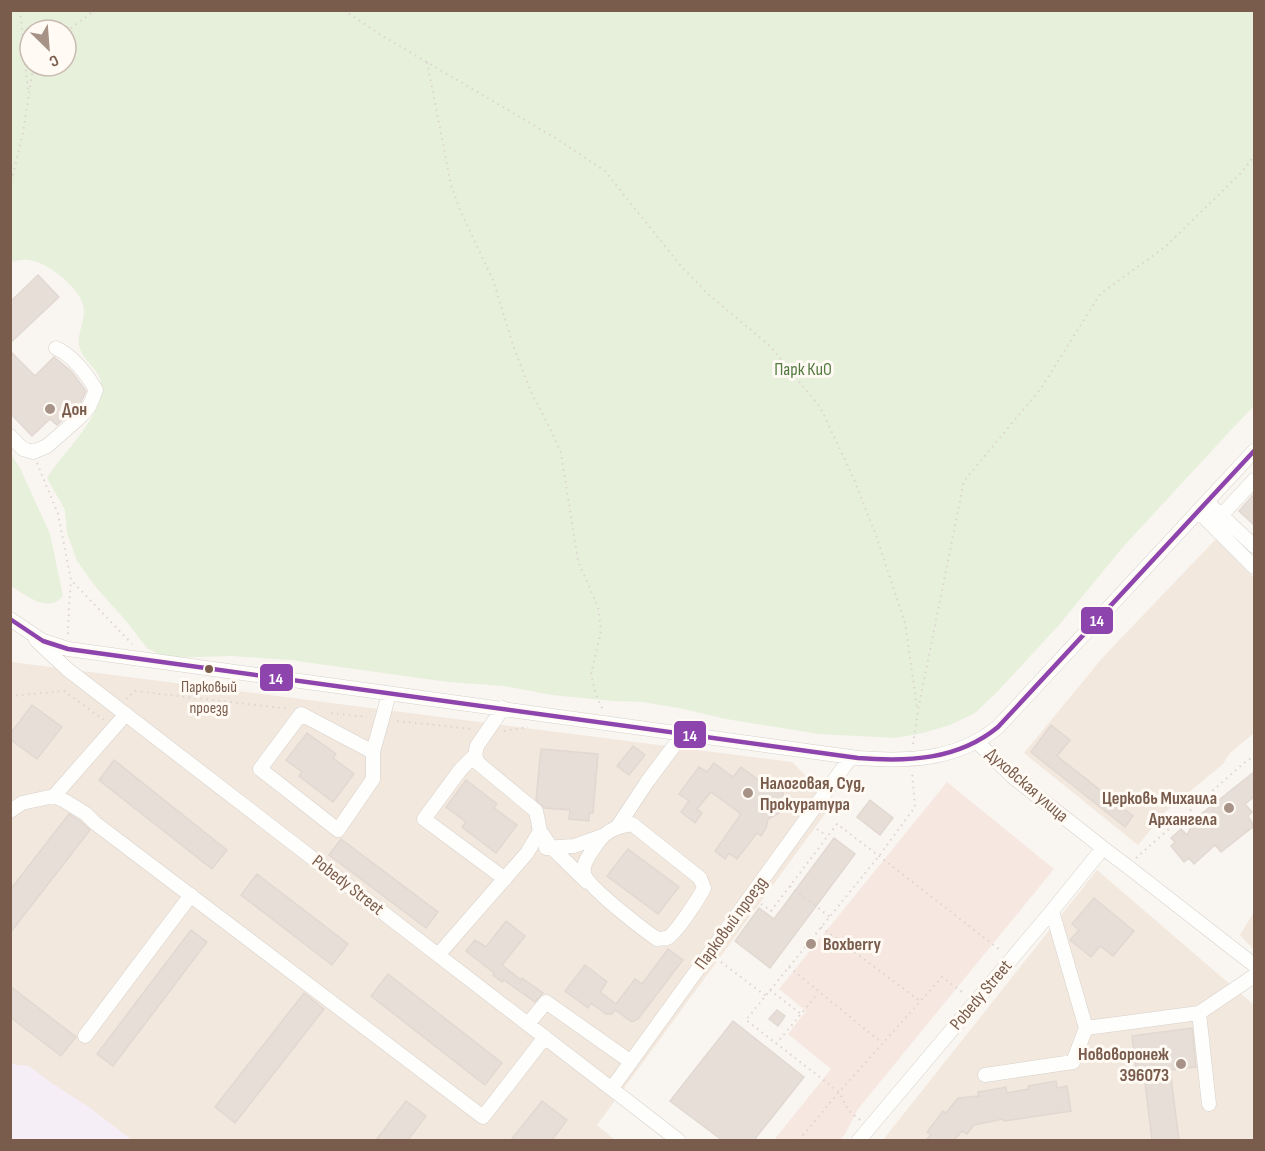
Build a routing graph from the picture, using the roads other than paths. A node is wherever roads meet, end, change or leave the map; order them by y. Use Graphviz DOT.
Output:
graph roads {
  1 [pos="56,348"];
  2 [pos="10,436"];
  3 [pos="1254,454"];
  4 [pos="1254,480"];
  5 [pos="1203,506"];
  6 [pos="1217,520"];
  7 [pos="1254,546"];
  8 [pos="1254,567"];
  9 [pos="14,624"];
  10 [pos="389,694"];
  11 [pos="502,708"];
  12 [pos="126,714"];
  13 [pos="683,734"];
  14 [pos="976,742"];
  15 [pos="373,752"];
  16 [pos="475,755"];
  17 [pos="851,757"];
  18 [pos="54,796"];
  19 [pos="10,811"];
  20 [pos="618,826"];
  21 [pos="540,831"];
  22 [pos="602,836"];
  23 [pos="550,847"];
  24 [pos="1102,848"];
  25 [pos="527,853"];
  26 [pos="505,879"];
  27 [pos="589,884"];
  28 [pos="191,895"];
  29 [pos="1052,911"];
  30 [pos="438,955"];
  31 [pos="1254,965"];
  32 [pos="1254,976"];
  33 [pos="1199,1013"];
  34 [pos="528,1024"];
  35 [pos="1086,1028"];
  36 [pos="85,1036"];
  37 [pos="545,1037"];
  38 [pos="631,1062"];
  39 [pos="985,1075"];
  40 [pos="612,1088"];
  41 [pos="1209,1104"];
  42 [pos="663,1136"];
  43 [pos="678,1140"];
  44 [pos="859,1140"];
  1 -- 2 [label="street"];
  3 -- 5 [label="street, Духовская улица"];
  4 -- 6 [label="street"];
  5 -- 6 [label="street"];
  5 -- 14 [label="street, Духовская улица"];
  6 -- 7 [label="street"];
  6 -- 8 [label="street"];
  9 -- 10 [label="street"];
  9 -- 12 [label="street, Pobedy Street"];
  10 -- 11 [label="street"];
  10 -- 15 [label="street"];
  11 -- 13 [label="street"];
  11 -- 16 [label="street"];
  12 -- 18 [label="street"];
  12 -- 30 [label="street, Pobedy Street"];
  13 -- 17 [label="street"];
  13 -- 20 [label="street"];
  14 -- 17 [label="street"];
  14 -- 24 [label="street, Духовская улица"];
  15 -- 15 [label="street"];
  16 -- 21 [label="street"];
  16 -- 26 [label="street"];
  17 -- 38 [label="street, Парковый проезд"];
  18 -- 19 [label="street"];
  18 -- 28 [label="street"];
  20 -- 22 [label="street"];
  20 -- 27 [label="street"];
  21 -- 23 [label="street"];
  21 -- 25 [label="street"];
  22 -- 23 [label="street"];
  22 -- 27 [label="street"];
  23 -- 25 [label="street"];
  23 -- 27 [label="street"];
  24 -- 29 [label="street, Pobedy Street"];
  24 -- 31 [label="street, Духовская улица"];
  25 -- 26 [label="street"];
  26 -- 30 [label="street"];
  28 -- 36 [label="street"];
  28 -- 37 [label="street"];
  29 -- 35 [label="street"];
  29 -- 44 [label="street, Pobedy Street"];
  30 -- 34 [label="street, Pobedy Street"];
  32 -- 33 [label="street"];
  33 -- 35 [label="street"];
  33 -- 41 [label="street"];
  34 -- 37 [label="street, Pobedy Street"];
  34 -- 38 [label="street"];
  35 -- 39 [label="street"];
  37 -- 40 [label="street, Pobedy Street"];
  38 -- 40 [label="street, Парковый проезд"];
  40 -- 42 [label="street, Pobedy Street"];
  42 -- 43 [label="street, Pobedy Street"];
}
